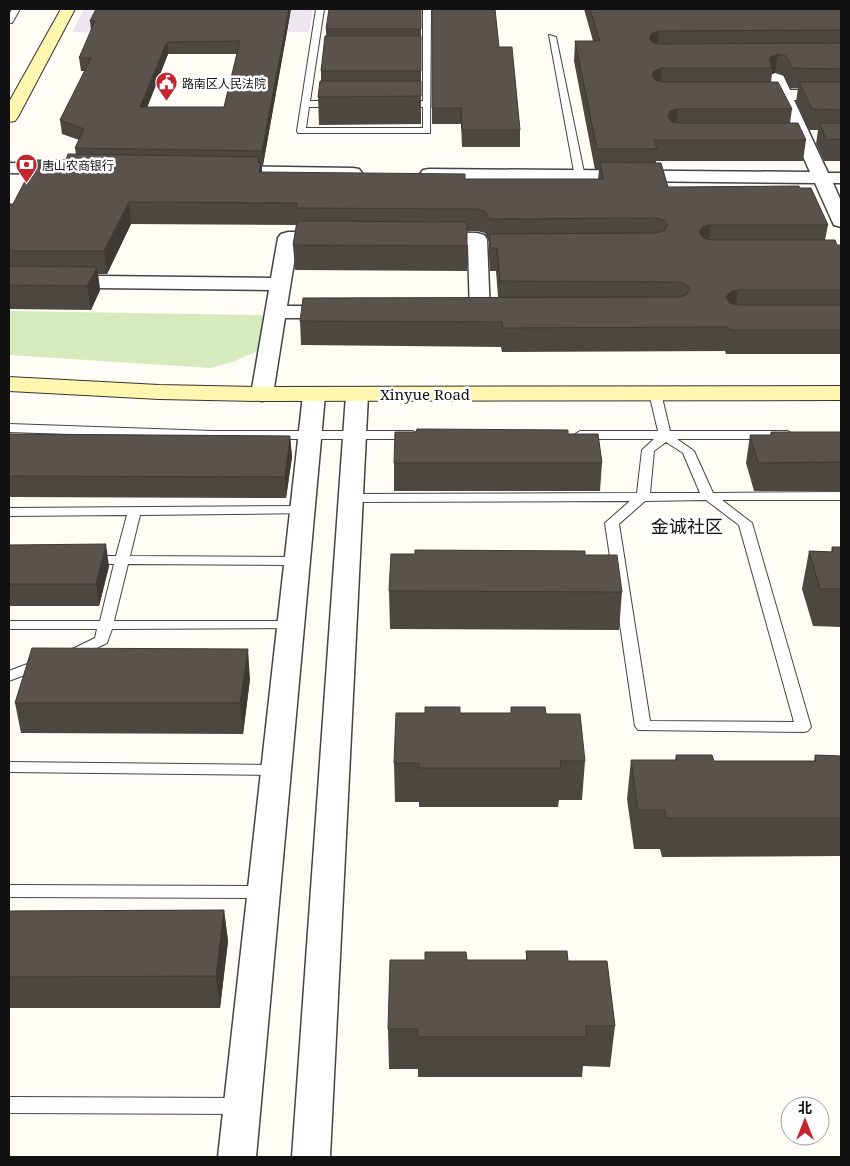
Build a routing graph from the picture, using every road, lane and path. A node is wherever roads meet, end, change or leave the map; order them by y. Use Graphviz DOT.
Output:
graph roads {
  1 [pos="16,9"];
  2 [pos="68,9"];
  3 [pos="320,9"];
  4 [pos="427,9"];
  5 [pos="319,20"];
  6 [pos="328,20"];
  7 [pos="417,20"];
  8 [pos="427,20"];
  9 [pos="9,21"];
  10 [pos="552,37"];
  11 [pos="784,56"];
  12 [pos="313,59"];
  13 [pos="322,59"];
  14 [pos="418,59"];
  15 [pos="427,59"];
  16 [pos="736,95"];
  17 [pos="783,95"];
  18 [pos="841,95"];
  19 [pos="305,104"];
  20 [pos="343,104"];
  21 [pos="390,104"];
  22 [pos="427,104"];
  23 [pos="9,118"];
  24 [pos="783,137"];
  25 [pos="802,137"];
  26 [pos="822,137"];
  27 [pos="9,168"];
  28 [pos="87,169"];
  29 [pos="214,171"];
  30 [pos="371,173"];
  31 [pos="410,174"];
  32 [pos="580,177"];
  33 [pos="821,178"];
  34 [pos="841,178"];
  35 [pos="810,195"];
  36 [pos="835,195"];
  37 [pos="841,221"];
  38 [pos="348,238"];
  39 [pos="407,238"];
  40 [pos="9,281"];
  41 [pos="280,284"];
  42 [pos="276,312"];
  43 [pos="354,312"];
  44 [pos="480,314"];
  45 [pos="9,384"];
  46 [pos="841,392"];
  47 [pos="655,393"];
  48 [pos="262,394"];
  49 [pos="314,394"];
  50 [pos="357,395"];
  51 [pos="9,428"];
  52 [pos="310,435"];
  53 [pos="354,435"];
  54 [pos="422,435"];
  55 [pos="802,435"];
  56 [pos="568,436"];
  57 [pos="665,436"];
  58 [pos="642,496"];
  59 [pos="708,496"];
  60 [pos="841,496"];
  61 [pos="351,498"];
  62 [pos="304,510"];
  63 [pos="134,511"];
  64 [pos="9,512"];
  65 [pos="75,560"];
  66 [pos="122,560"];
  67 [pos="298,561"];
  68 [pos="291,624"];
  69 [pos="9,625"];
  70 [pos="106,625"];
  71 [pos="9,676"];
  72 [pos="9,767"];
  73 [pos="277,770"];
  74 [pos="9,891"];
  75 [pos="264,892"];
  76 [pos="9,1105"];
  77 [pos="243,1106"];
  78 [pos="238,1157"];
  79 [pos="311,1157"];
  1 -- 9 [label="lane"];
  2 -- 23 [label="street"];
  3 -- 5 [label="lane"];
  4 -- 8 [label="lane"];
  5 -- 6 [label="lane"];
  5 -- 12 [label="lane"];
  7 -- 8 [label="lane"];
  8 -- 15 [label="lane"];
  10 -- 32 [label="lane"];
  11 -- 17 [label="street"];
  12 -- 13 [label="lane"];
  12 -- 19 [label="lane"];
  14 -- 15 [label="lane"];
  15 -- 22 [label="lane"];
  16 -- 17 [label="street"];
  17 -- 18 [label="street"];
  17 -- 25 [label="street"];
  19 -- 20 [label="lane"];
  19 -- 22 [label="lane"];
  21 -- 22 [label="lane"];
  24 -- 25 [label="street"];
  25 -- 26 [label="street"];
  25 -- 33 [label="street"];
  27 -- 28 [label="street"];
  29 -- 30 [label="street"];
  31 -- 32 [label="street"];
  32 -- 33 [label="street"];
  33 -- 34 [label="street"];
  33 -- 36 [label="street"];
  35 -- 36 [label="street"];
  36 -- 37 [label="street"];
  38 -- 41 [label="street"];
  39 -- 44 [label="street"];
  40 -- 41 [label="street"];
  41 -- 42 [label="street"];
  42 -- 43 [label="street"];
  42 -- 48 [label="street"];
  45 -- 48 [label="street, Xinyue Road"];
  46 -- 47 [label="street, Xinyue Road"];
  47 -- 50 [label="street, Xinyue Road"];
  47 -- 57 [label="lane"];
  48 -- 49 [label="street, Xinyue Road"];
  49 -- 50 [label="street, Xinyue Road"];
  49 -- 52 [label="street"];
  50 -- 53 [label="street"];
  51 -- 52 [label="lane"];
  52 -- 53 [label="lane"];
  52 -- 62 [label="street"];
  53 -- 54 [label="lane"];
  53 -- 61 [label="street"];
  55 -- 57 [label="lane"];
  56 -- 57 [label="lane"];
  57 -- 58 [label="lane"];
  57 -- 59 [label="lane"];
  58 -- 59 [label="lane"];
  58 -- 59 [label="lane"];
  58 -- 61 [label="lane"];
  59 -- 60 [label="lane"];
  61 -- 79 [label="street"];
  62 -- 63 [label="lane"];
  62 -- 67 [label="street"];
  63 -- 64 [label="lane"];
  63 -- 66 [label="lane"];
  65 -- 66 [label="lane"];
  66 -- 67 [label="lane"];
  66 -- 70 [label="lane"];
  67 -- 68 [label="street"];
  68 -- 70 [label="lane"];
  68 -- 73 [label="street"];
  69 -- 70 [label="lane"];
  70 -- 71 [label="lane"];
  72 -- 73 [label="lane"];
  73 -- 75 [label="street"];
  74 -- 75 [label="lane"];
  75 -- 77 [label="street"];
  76 -- 77 [label="lane"];
  77 -- 78 [label="street"];
}
